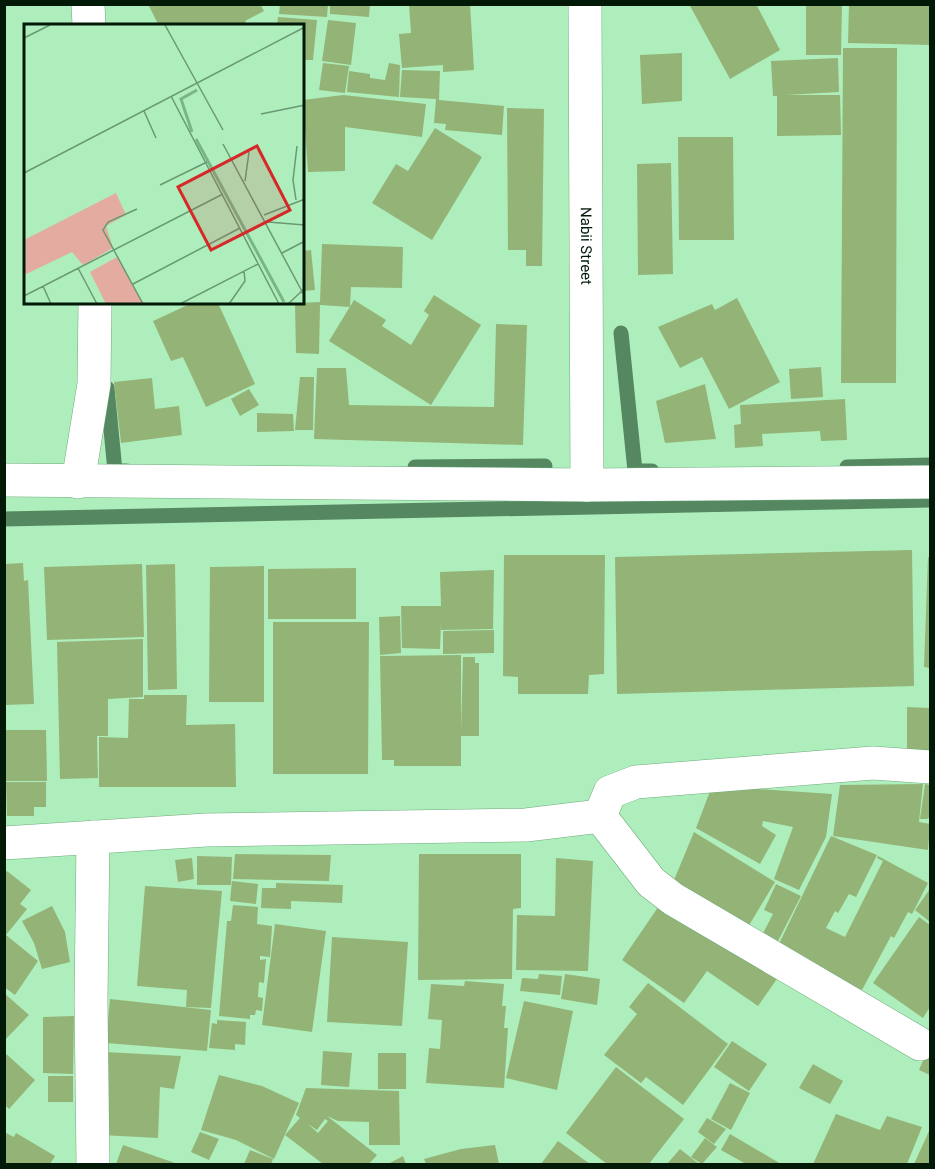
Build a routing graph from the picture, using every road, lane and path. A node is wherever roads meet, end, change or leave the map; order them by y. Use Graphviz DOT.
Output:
graph roads {
  1 [pos="88,4"];
  2 [pos="585,4"];
  3 [pos="88,24"];
  4 [pos="95,304"];
  5 [pos="4,480"];
  6 [pos="78,482"];
  7 [pos="930,482"];
  8 [pos="587,485"];
  9 [pos="930,767"];
  10 [pos="600,816"];
  11 [pos="93,837"];
  12 [pos="4,843"];
  13 [pos="920,1044"];
  14 [pos="93,1164"];
  1 -- 3 [label="street"];
  2 -- 8 [label="street, Nabii Street"];
  4 -- 6 [label="street"];
  5 -- 6 [label="street"];
  6 -- 8 [label="street"];
  7 -- 8 [label="street"];
  9 -- 10 [label="street"];
  10 -- 11 [label="street"];
  10 -- 13 [label="street"];
  11 -- 12 [label="street"];
  11 -- 14 [label="street"];
}
